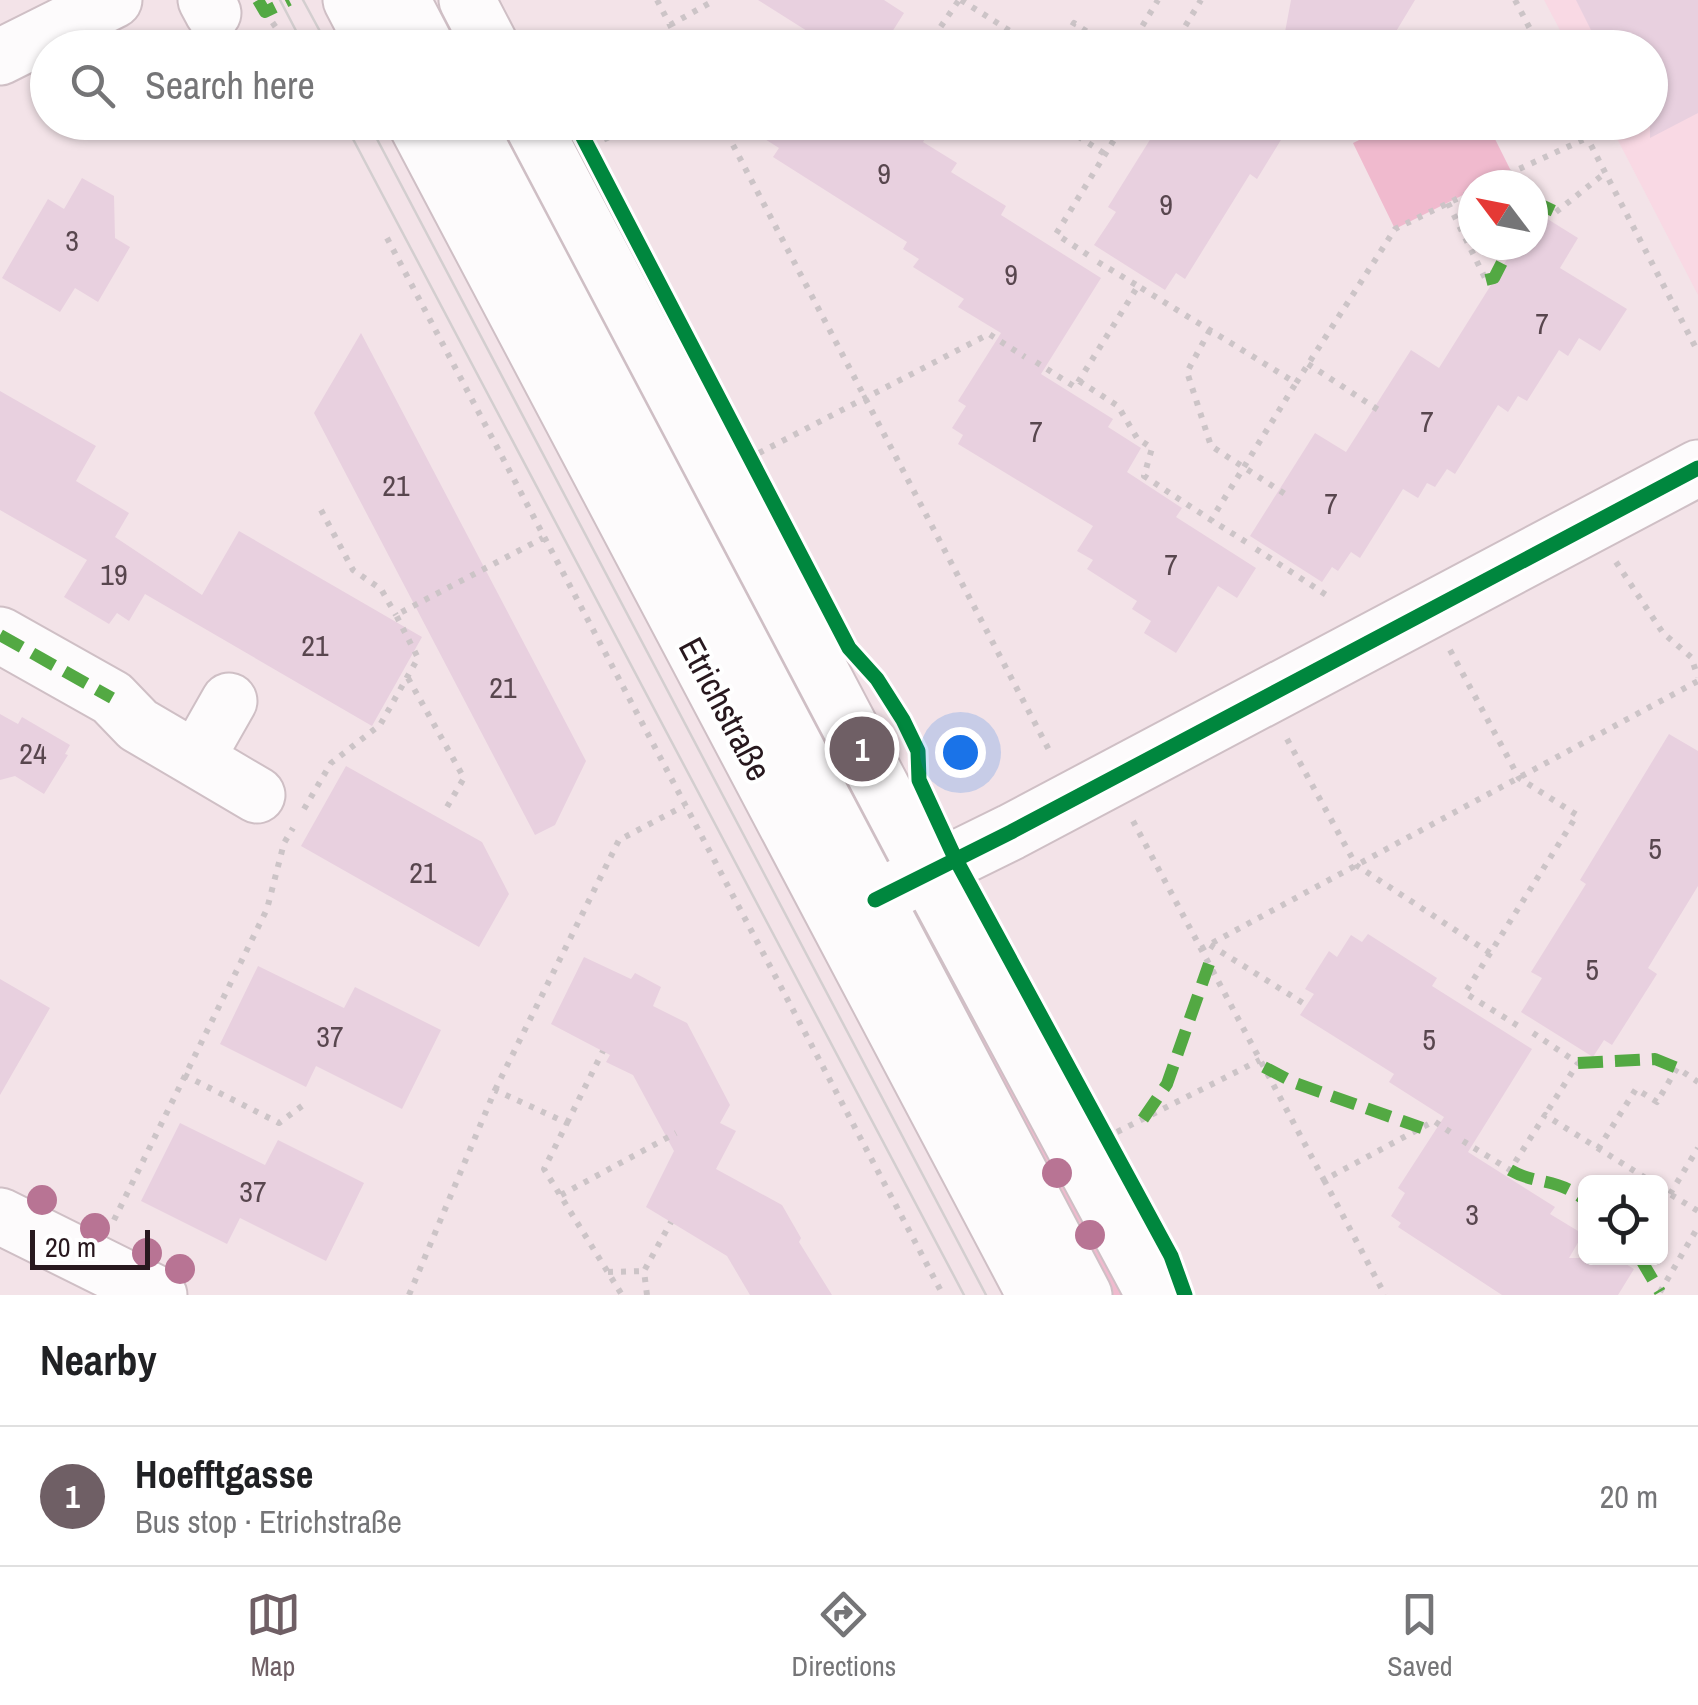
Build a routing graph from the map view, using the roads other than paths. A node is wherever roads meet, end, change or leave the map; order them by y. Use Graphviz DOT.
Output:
graph roads {
  1 [pos="350,0"];
  2 [pos="402,0"];
  3 [pos="467,0"];
  4 [pos="97,21"];
  5 [pos="73,30"];
  6 [pos="366,30"];
  7 [pos="418,30"];
  8 [pos="483,30"];
  9 [pos="30,46"];
  10 [pos="0,57"];
  11 [pos="426,140"];
  12 [pos="475,140"];
  13 [pos="572,141"];
  14 [pos="1698,468"];
  15 [pos="0,635"];
  16 [pos="228,701"];
  17 [pos="196,759"];
  18 [pos="257,795"];
  19 [pos="927,873"];
  20 [pos="875,900"];
  21 [pos="3,1226"];
  22 [pos="159,1295"];
  23 [pos="1036,1295"];
  24 [pos="1084,1295"];
  25 [pos="1154,1295"];
  1 -- 6 [label="main road"];
  2 -- 7 [label="main road"];
  3 -- 8 [label="main road"];
  4 -- 5 [label="main road"];
  9 -- 10 [label="main road"];
  11 -- 23 [label="main road, Etrichstraße"];
  12 -- 20 [label="main road, Etrichstraße"];
  13 -- 19 [label="main road"];
  14 -- 19 [label="main road"];
  15 -- 17 [label="main road"];
  16 -- 17 [label="main road"];
  17 -- 18 [label="main road"];
  19 -- 20 [label="main road"];
  19 -- 25 [label="main road"];
  20 -- 24 [label="main road, Etrichstraße"];
  21 -- 22 [label="main road"];
}
